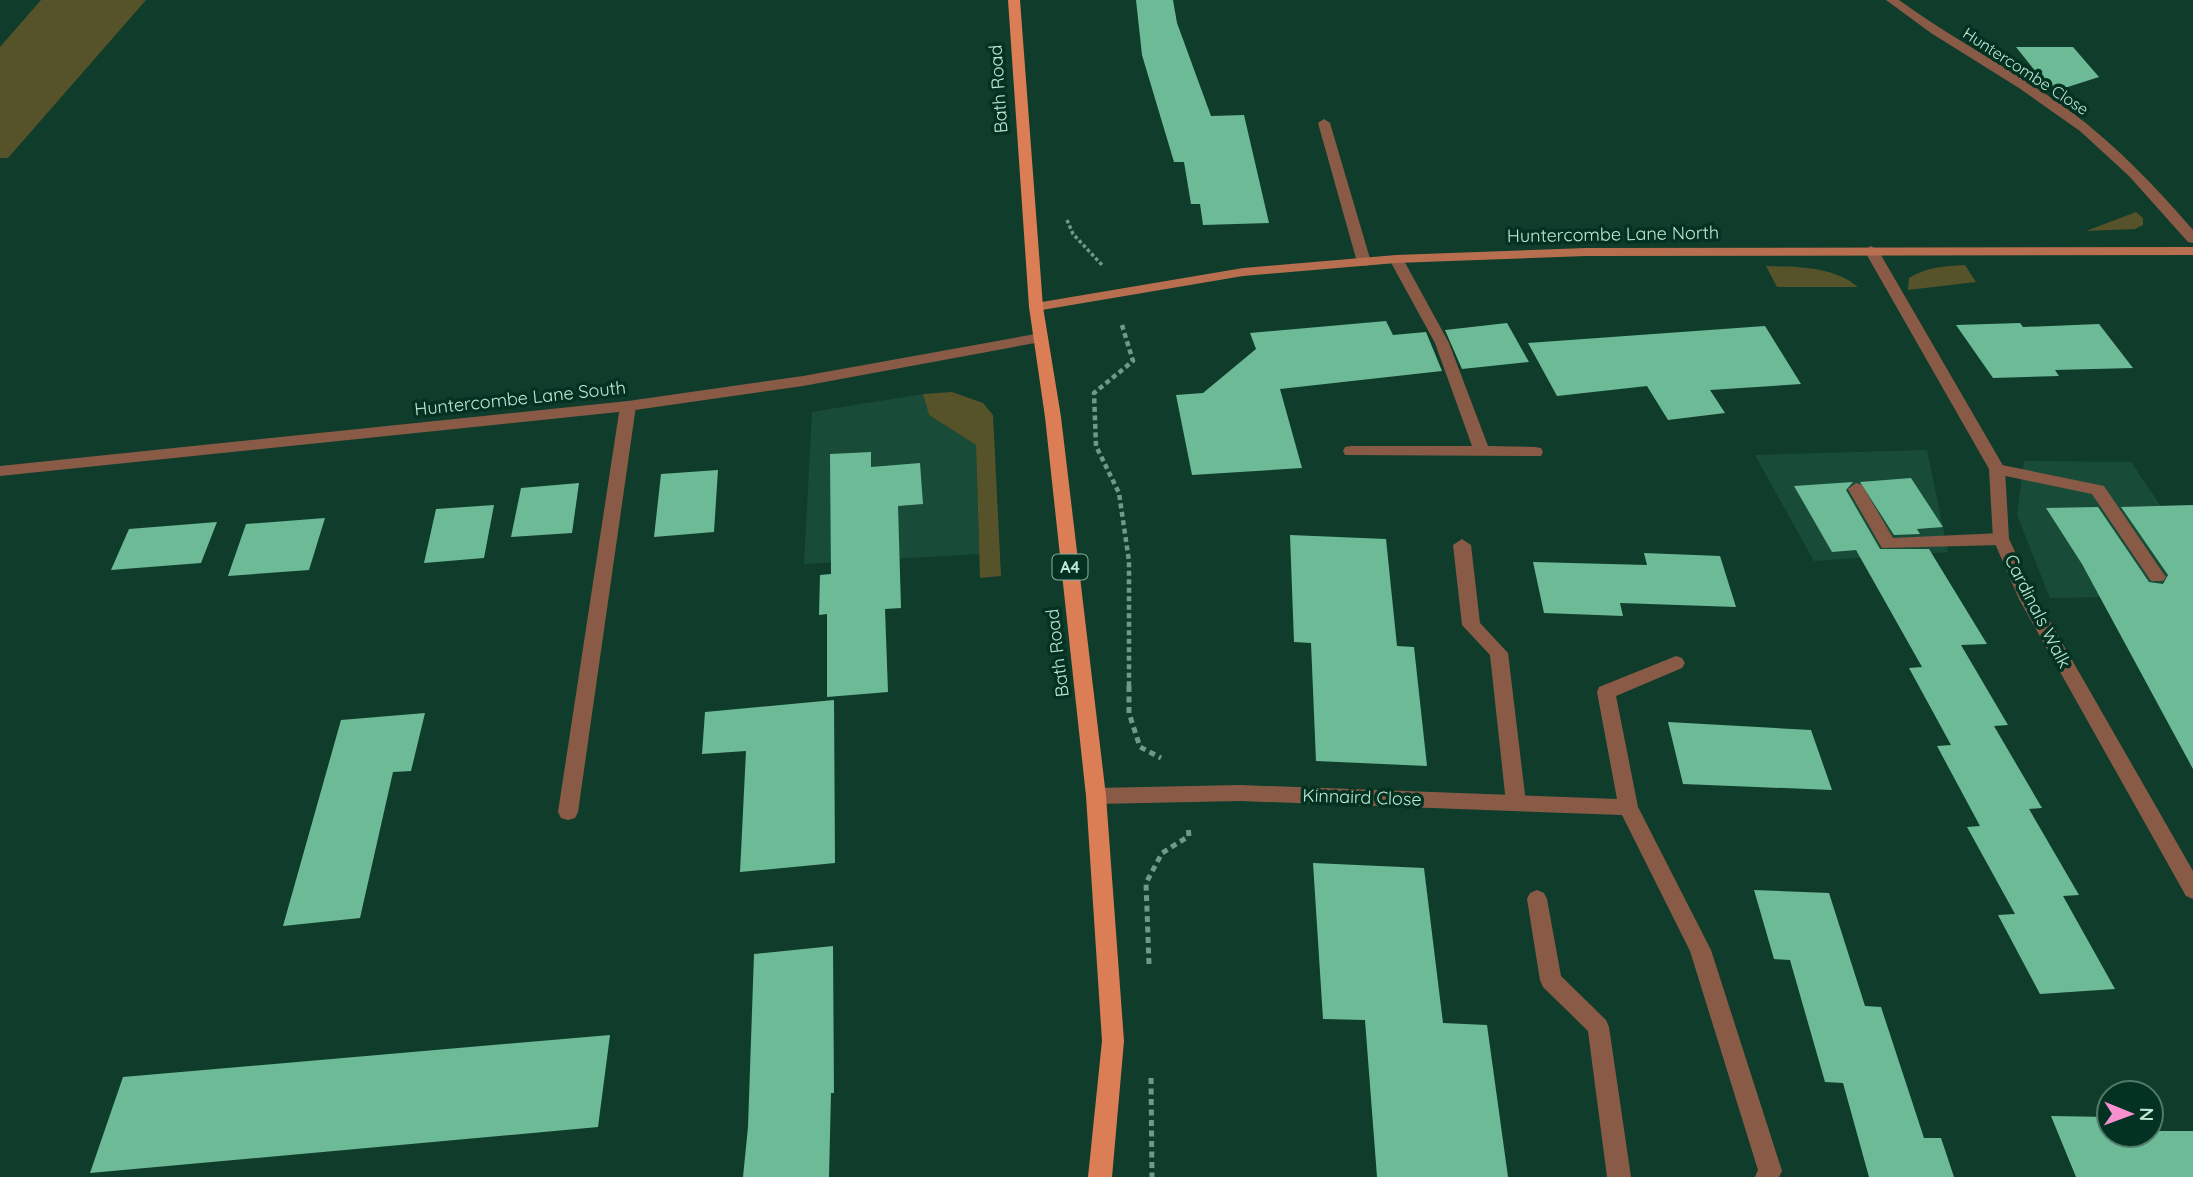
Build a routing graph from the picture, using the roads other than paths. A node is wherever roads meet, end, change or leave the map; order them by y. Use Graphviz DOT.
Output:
graph roads {
  1 [pos="1014,0"];
  2 [pos="1892,0"];
  3 [pos="1324,123"];
  4 [pos="2193,240"];
  5 [pos="1871,250"];
  6 [pos="2193,251"];
  7 [pos="1396,259"];
  8 [pos="1364,262"];
  9 [pos="1036,307"];
  10 [pos="1041,338"];
  11 [pos="628,406"];
  12 [pos="1481,450"];
  13 [pos="1351,451"];
  14 [pos="1535,452"];
  15 [pos="1997,470"];
  16 [pos="0,471"];
  17 [pos="1856,489"];
  18 [pos="2001,539"];
  19 [pos="1462,545"];
  20 [pos="2157,577"];
  21 [pos="1676,663"];
  22 [pos="1096,796"];
  23 [pos="1516,803"];
  24 [pos="1628,807"];
  25 [pos="568,811"];
  26 [pos="2193,890"];
  27 [pos="1537,900"];
  28 [pos="1100,1177"];
  29 [pos="1619,1177"];
  30 [pos="1767,1177"];
  1 -- 9 [label="main road, Bath Road / A4"];
  2 -- 4 [label="street, Huntercombe Close"];
  3 -- 8 [label="street"];
  5 -- 6 [label="street, Huntercombe Lane North"];
  5 -- 7 [label="street, Huntercombe Lane North"];
  5 -- 15 [label="street, Cardinals Walk"];
  7 -- 8 [label="street, Huntercombe Lane North"];
  7 -- 12 [label="street"];
  8 -- 9 [label="street, Huntercombe Lane North"];
  9 -- 10 [label="main road, Bath Road / A4"];
  10 -- 11 [label="street, Huntercombe Lane South"];
  10 -- 22 [label="main road, Bath Road / A4"];
  11 -- 16 [label="street, Huntercombe Lane South"];
  11 -- 25 [label="street"];
  12 -- 13 [label="street"];
  12 -- 14 [label="street"];
  15 -- 18 [label="street, Cardinals Walk"];
  15 -- 20 [label="street"];
  17 -- 18 [label="street"];
  18 -- 26 [label="street, Cardinals Walk"];
  19 -- 23 [label="street"];
  21 -- 24 [label="street"];
  22 -- 23 [label="street, Kinnaird Close"];
  22 -- 28 [label="main road, Bath Road / A4"];
  23 -- 24 [label="street, Kinnaird Close"];
  24 -- 30 [label="street"];
  27 -- 29 [label="street"];
}
